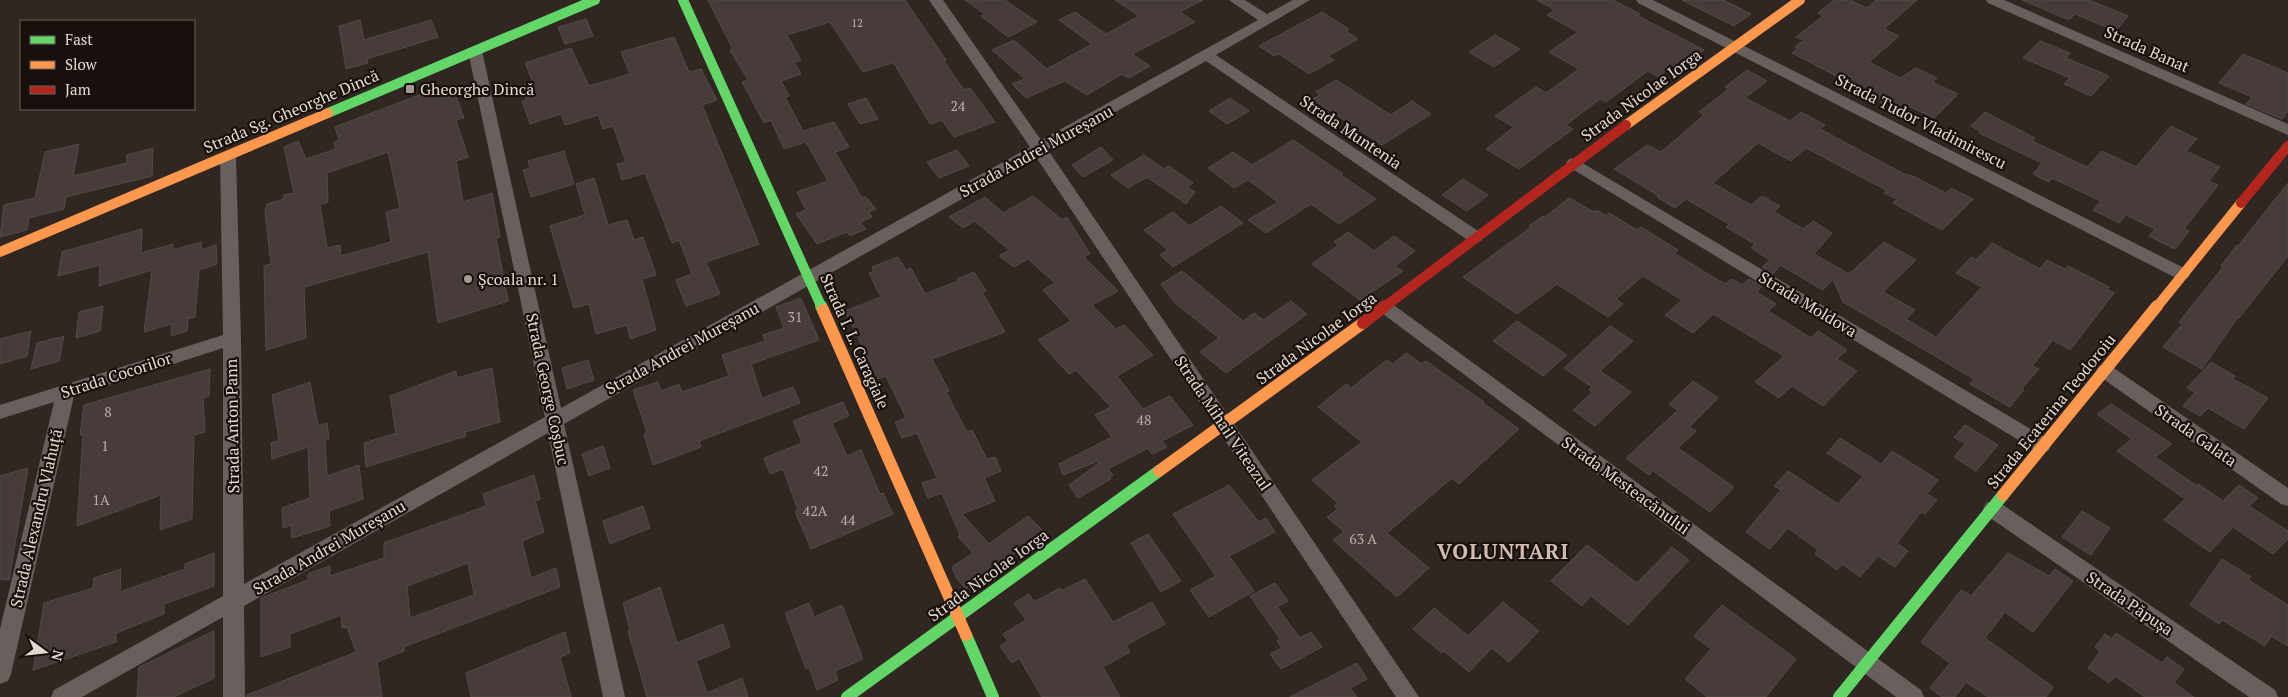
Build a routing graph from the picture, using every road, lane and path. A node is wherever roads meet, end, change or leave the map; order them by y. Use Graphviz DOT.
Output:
graph roads {
  1 [pos="595,0"];
  2 [pos="683,0"];
  3 [pos="936,0"];
  4 [pos="1236,0"];
  5 [pos="1303,0"];
  6 [pos="1643,0"];
  7 [pos="1800,0"];
  8 [pos="1992,0"];
  9 [pos="1267,20"];
  10 [pos="1736,47"];
  11 [pos="475,51"];
  12 [pos="1207,55"];
  13 [pos="2288,130"];
  14 [pos="2288,146"];
  15 [pos="1040,149"];
  16 [pos="228,156"];
  17 [pos="1574,163"];
  18 [pos="1475,238"];
  19 [pos="0,252"];
  20 [pos="2182,274"];
  21 [pos="809,278"];
  22 [pos="1385,307"];
  23 [pos="232,339"];
  24 [pos="2105,371"];
  25 [pos="66,391"];
  26 [pos="0,412"];
  27 [pos="554,419"];
  28 [pos="1224,424"];
  29 [pos="2042,445"];
  30 [pos="2288,498"];
  31 [pos="1993,509"];
  32 [pos="234,601"];
  33 [pos="959,617"];
  34 [pos="1867,662"];
  35 [pos="0,674"];
  36 [pos="62,697"];
  37 [pos="234,697"];
  38 [pos="614,697"];
  39 [pos="847,697"];
  40 [pos="993,697"];
  41 [pos="1408,697"];
  42 [pos="1839,697"];
  43 [pos="1913,697"];
  44 [pos="2267,697"];
  1 -- 11 [label="street, Strada Sg. Gheorghe Dincă"];
  2 -- 21 [label="street, Strada I. L. Caragiale"];
  3 -- 15 [label="street, Strada Mihail Viteazul"];
  4 -- 9 [label="street"];
  5 -- 9 [label="street, Strada Andrei Mureșanu"];
  6 -- 10 [label="street, Strada Tudor Vladimirescu"];
  7 -- 10 [label="street, Strada Nicolae Iorga"];
  8 -- 13 [label="street, Strada Banat"];
  9 -- 12 [label="street, Strada Andrei Mureșanu"];
  10 -- 17 [label="street, Strada Nicolae Iorga"];
  10 -- 20 [label="street, Strada Tudor Vladimirescu"];
  11 -- 16 [label="street, Strada Sg. Gheorghe Dincă"];
  11 -- 27 [label="street, Strada George Coșbuc"];
  12 -- 15 [label="street, Strada Andrei Mureșanu"];
  12 -- 18 [label="street, Strada Muntenia"];
  14 -- 20 [label="street, Strada Ecaterina Teodoroiu"];
  15 -- 21 [label="street, Strada Andrei Mureșanu"];
  15 -- 28 [label="street, Strada Mihail Viteazul"];
  16 -- 19 [label="street, Strada Sg. Gheorghe Dincă"];
  16 -- 23 [label="street, Strada Anton Pann"];
  17 -- 18 [label="street, Strada Nicolae Iorga"];
  17 -- 29 [label="street, Strada Moldova"];
  18 -- 22 [label="street, Strada Nicolae Iorga"];
  20 -- 24 [label="street, Strada Ecaterina Teodoroiu"];
  21 -- 27 [label="street, Strada Andrei Mureșanu"];
  21 -- 33 [label="street, Strada I. L. Caragiale"];
  22 -- 28 [label="street, Strada Nicolae Iorga"];
  22 -- 34 [label="street, Strada Mesteacănului"];
  23 -- 25 [label="street, Strada Cocorilor"];
  23 -- 32 [label="street, Strada Anton Pann"];
  24 -- 29 [label="street, Strada Ecaterina Teodoroiu"];
  24 -- 30 [label="street, Strada Galata"];
  25 -- 26 [label="street, Strada Cocorilor"];
  25 -- 35 [label="street, Strada Alexandru Vlahuță"];
  27 -- 32 [label="street, Strada Andrei Mureșanu"];
  27 -- 38 [label="street, Strada George Coșbuc"];
  28 -- 33 [label="street, Strada Nicolae Iorga"];
  28 -- 41 [label="street, Strada Mihail Viteazul"];
  29 -- 31 [label="street, Strada Ecaterina Teodoroiu"];
  31 -- 34 [label="street, Strada Ecaterina Teodoroiu"];
  31 -- 44 [label="street, Strada Păpușa"];
  32 -- 36 [label="street, Strada Andrei Mureșanu"];
  32 -- 37 [label="street, Strada Anton Pann"];
  33 -- 39 [label="street, Strada Nicolae Iorga"];
  33 -- 40 [label="street, Strada I. L. Caragiale"];
  34 -- 42 [label="street, Strada Ecaterina Teodoroiu"];
  34 -- 43 [label="street, Strada Mesteacănului"];
}
